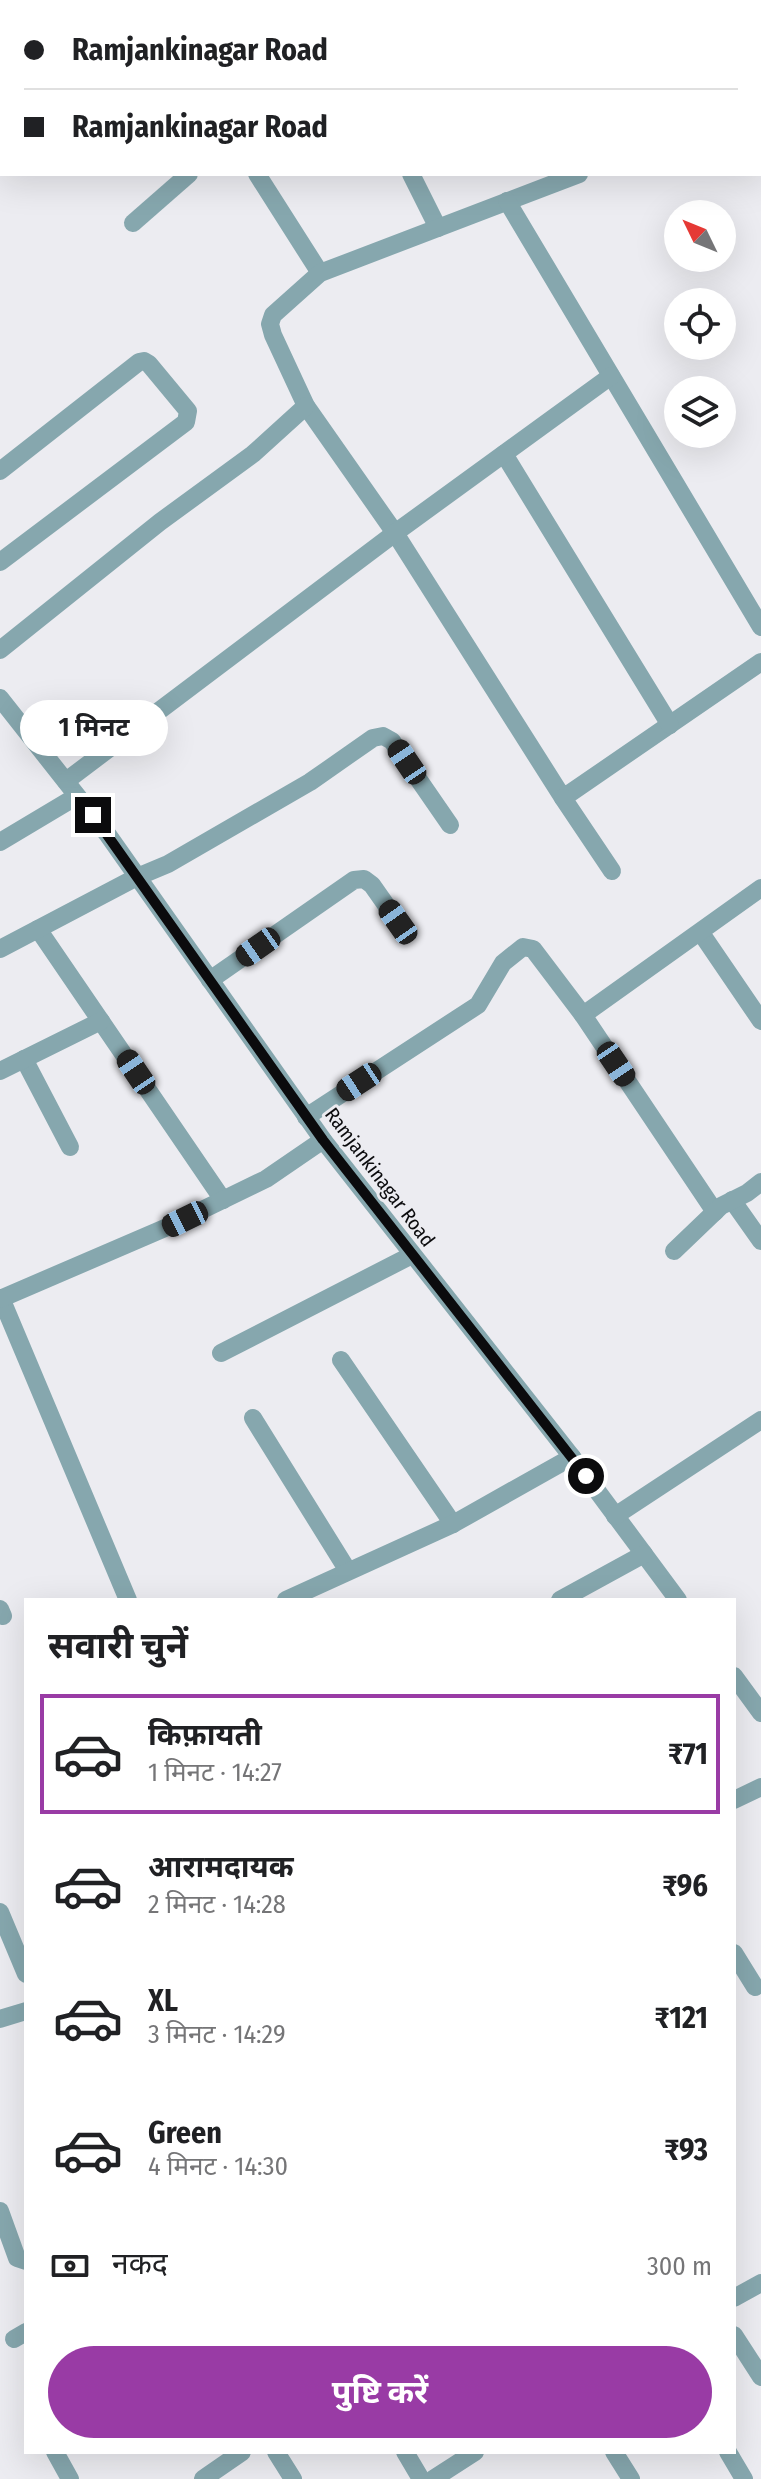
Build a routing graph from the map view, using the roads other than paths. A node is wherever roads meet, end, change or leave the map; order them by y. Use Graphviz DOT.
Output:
graph roads {
  1 [pos="187,176"];
  2 [pos="258,176"];
  3 [pos="412,176"];
  4 [pos="574,176"];
  5 [pos="507,201"];
  6 [pos="133,223"];
  7 [pos="438,228"];
  8 [pos="320,273"];
  9 [pos="611,376"];
  10 [pos="306,406"];
  11 [pos="504,454"];
  12 [pos="0,471"];
  13 [pos="395,533"];
  14 [pos="0,562"];
  15 [pos="761,627"];
  16 [pos="0,650"];
  17 [pos="761,662"];
  18 [pos="0,698"];
  19 [pos="670,725"];
  20 [pos="71,788"];
  21 [pos="563,798"];
  22 [pos="450,825"];
  23 [pos="0,842"];
  24 [pos="612,871"];
  25 [pos="137,877"];
  26 [pos="761,888"];
  27 [pos="398,922"];
  28 [pos="38,929"];
  29 [pos="701,933"];
  30 [pos="0,949"];
  31 [pos="210,980"];
  32 [pos="583,1015"];
  33 [pos="101,1021"];
  34 [pos="761,1021"];
  35 [pos="24,1059"];
  36 [pos="0,1071"];
  37 [pos="306,1117"];
  38 [pos="323,1140"];
  39 [pos="70,1147"];
  40 [pos="761,1182"];
  41 [pos="223,1200"];
  42 [pos="732,1200"];
  43 [pos="715,1212"];
  44 [pos="761,1241"];
  45 [pos="674,1251"];
  46 [pos="412,1255"];
  47 [pos="0,1299"];
  48 [pos="221,1353"];
  49 [pos="341,1360"];
  50 [pos="253,1418"];
  51 [pos="761,1420"];
  52 [pos="572,1457"];
  53 [pos="615,1516"];
  54 [pos="453,1524"];
  55 [pos="644,1554"];
  56 [pos="348,1571"];
  57 [pos="321,1593"];
  58 [pos="127,1598"];
  59 [pos="296,1598"];
  60 [pos="564,1598"];
  61 [pos="677,1598"];
  62 [pos="736,1679"];
  63 [pos="761,1713"];
  64 [pos="761,1787"];
  65 [pos="736,1799"];
  66 [pos="0,1912"];
  67 [pos="736,1956"];
  68 [pos="24,1969"];
  69 [pos="755,1987"];
  70 [pos="24,2012"];
  71 [pos="0,2019"];
  72 [pos="0,2211"];
  73 [pos="24,2260"];
  74 [pos="761,2283"];
  75 [pos="736,2297"];
  76 [pos="736,2338"];
  77 [pos="761,2377"];
  78 [pos="56,2454"];
  79 [pos="277,2454"];
  80 [pos="406,2454"];
  81 [pos="472,2454"];
  82 [pos="615,2454"];
  83 [pos="729,2454"];
  84 [pos="220,2458"];
  85 [pos="70,2479"];
  86 [pos="203,2479"];
  87 [pos="293,2479"];
  88 [pos="421,2479"];
  89 [pos="433,2479"];
  90 [pos="631,2479"];
  91 [pos="744,2479"];
  1 -- 6 [label="street"];
  2 -- 8 [label="street"];
  3 -- 7 [label="street"];
  4 -- 5 [label="street"];
  5 -- 7 [label="street"];
  5 -- 9 [label="street"];
  7 -- 8 [label="street"];
  8 -- 10 [label="street"];
  9 -- 11 [label="street"];
  9 -- 15 [label="street"];
  10 -- 13 [label="street"];
  10 -- 16 [label="street"];
  11 -- 13 [label="street"];
  11 -- 19 [label="street"];
  12 -- 14 [label="street"];
  13 -- 20 [label="street"];
  13 -- 21 [label="street"];
  17 -- 19 [label="street"];
  18 -- 20 [label="street, Ramjankinagar Road"];
  19 -- 21 [label="street"];
  20 -- 23 [label="street"];
  20 -- 25 [label="street, Ramjankinagar Road"];
  21 -- 24 [label="street"];
  22 -- 25 [label="street"];
  25 -- 28 [label="street"];
  25 -- 31 [label="street, Ramjankinagar Road"];
  26 -- 29 [label="street"];
  27 -- 31 [label="street"];
  28 -- 30 [label="street"];
  28 -- 33 [label="street"];
  29 -- 32 [label="street"];
  29 -- 34 [label="street"];
  31 -- 37 [label="street, Ramjankinagar Road"];
  32 -- 37 [label="street"];
  32 -- 43 [label="street"];
  33 -- 35 [label="street"];
  33 -- 41 [label="street"];
  35 -- 36 [label="street"];
  35 -- 39 [label="street"];
  37 -- 38 [label="street, Ramjankinagar Road"];
  38 -- 41 [label="street"];
  38 -- 46 [label="street, Ramjankinagar Road"];
  40 -- 42 [label="street"];
  41 -- 47 [label="street"];
  42 -- 43 [label="street"];
  42 -- 44 [label="street"];
  43 -- 45 [label="street"];
  46 -- 48 [label="street"];
  46 -- 52 [label="street, Ramjankinagar Road"];
  47 -- 58 [label="street"];
  49 -- 54 [label="street"];
  50 -- 56 [label="street"];
  51 -- 53 [label="street"];
  52 -- 53 [label="street, Ramjankinagar Road"];
  52 -- 54 [label="street"];
  53 -- 55 [label="street, Ramjankinagar Road"];
  54 -- 56 [label="street"];
  55 -- 60 [label="street"];
  55 -- 61 [label="street, Ramjankinagar Road"];
  56 -- 57 [label="street"];
  57 -- 59 [label="street"];
  62 -- 63 [label="street"];
  64 -- 65 [label="street"];
  66 -- 68 [label="street"];
  67 -- 69 [label="street"];
  70 -- 71 [label="street"];
  72 -- 73 [label="street"];
  74 -- 75 [label="street"];
  76 -- 77 [label="street"];
  78 -- 85 [label="street"];
  79 -- 87 [label="street"];
  80 -- 88 [label="street"];
  81 -- 89 [label="street"];
  82 -- 90 [label="street"];
  83 -- 91 [label="street"];
  84 -- 86 [label="street"];
}
